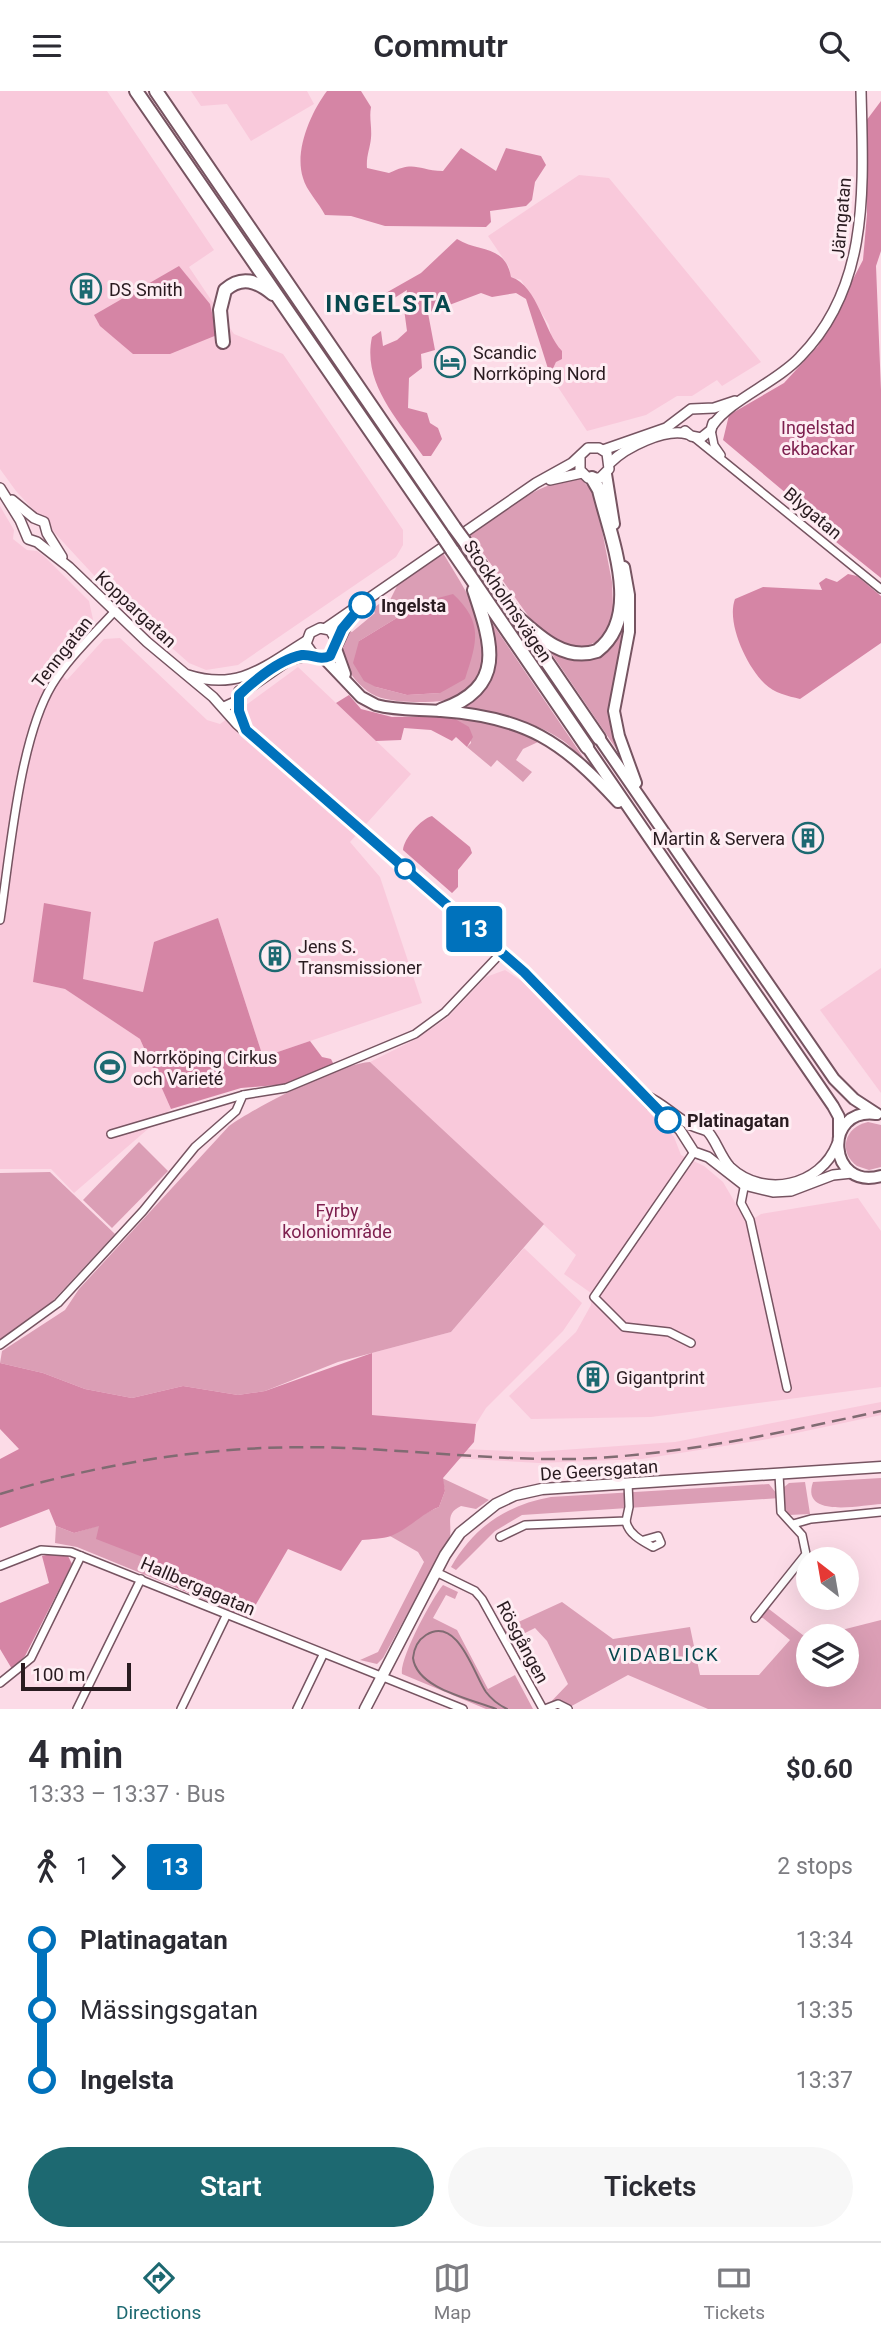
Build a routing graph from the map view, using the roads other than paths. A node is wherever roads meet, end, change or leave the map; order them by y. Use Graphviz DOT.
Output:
graph roads {
  1 [pos="136,91"];
  2 [pos="156,91"];
  3 [pos="861,91"];
  4 [pos="280,300"];
  5 [pos="223,342"];
  6 [pos="754,393"];
  7 [pos="704,409"];
  8 [pos="684,416"];
  9 [pos="712,428"];
  10 [pos="691,436"];
  11 [pos="603,450"];
  12 [pos="580,457"];
  13 [pos="726,460"];
  14 [pos="608,468"];
  15 [pos="587,476"];
  16 [pos="0,488"];
  17 [pos="520,495"];
  18 [pos="34,518"];
  19 [pos="23,526"];
  20 [pos="47,533"];
  21 [pos="37,542"];
  22 [pos="69,567"];
  23 [pos="470,576"];
  24 [pos="881,589"];
  25 [pos="362,605"];
  26 [pos="114,612"];
  27 [pos="516,616"];
  28 [pos="326,628"];
  29 [pos="306,641"];
  30 [pos="337,645"];
  31 [pos="312,655"];
  32 [pos="324,659"];
  33 [pos="183,673"];
  34 [pos="230,682"];
  35 [pos="218,683"];
  36 [pos="349,683"];
  37 [pos="213,697"];
  38 [pos="238,698"];
  39 [pos="224,707"];
  40 [pos="441,711"];
  41 [pos="246,730"];
  42 [pos="599,738"];
  43 [pos="587,747"];
  44 [pos="643,802"];
  45 [pos="644,830"];
  46 [pos="0,920"];
  47 [pos="501,953"];
  48 [pos="243,1095"];
  49 [pos="645,1096"];
  50 [pos="879,1115"];
  51 [pos="699,1129"];
  52 [pos="111,1134"];
  53 [pos="838,1140"];
  54 [pos="712,1142"];
  55 [pos="688,1143"];
  56 [pos="698,1153"];
  57 [pos="852,1173"];
  58 [pos="881,1176"];
  59 [pos="867,1178"];
  60 [pos="745,1182"];
  61 [pos="881,1188"];
  62 [pos="691,1343"];
  63 [pos="0,1345"];
  64 [pos="787,1388"];
  65 [pos="881,1468"];
  66 [pos="779,1474"];
  67 [pos="628,1483"];
  68 [pos="881,1512"];
  69 [pos="626,1521"];
  70 [pos="793,1524"];
  71 [pos="500,1537"];
  72 [pos="643,1540"];
  73 [pos="81,1556"];
  74 [pos="0,1566"];
  75 [pos="436,1572"];
  76 [pos="141,1579"];
  77 [pos="226,1616"];
  78 [pos="755,1618"];
  79 [pos="323,1655"];
  80 [pos="382,1677"];
  81 [pos="0,1683"];
  82 [pos="77,1709"];
  83 [pos="181,1709"];
  84 [pos="297,1709"];
  85 [pos="366,1709"];
  86 [pos="463,1709"];
  87 [pos="544,1709"];
  88 [pos="568,1709"];
  1 -- 4 [label="highway, Stockholmsvägen"];
  2 -- 27 [label="highway, Stockholmsvägen, bridge"];
  3 -- 6 [label="street, Järngatan"];
  4 -- 5 [label="highway"];
  4 -- 23 [label="highway, Stockholmsvägen, bridge"];
  6 -- 7 [label="street, Järngatan"];
  6 -- 9 [label="street, Järngatan"];
  7 -- 8 [label="street"];
  7 -- 9 [label="street"];
  8 -- 10 [label="street"];
  8 -- 11 [label="street"];
  9 -- 10 [label="street"];
  9 -- 13 [label="street, Blygatan"];
  10 -- 13 [label="street, Blygatan"];
  10 -- 14 [label="street"];
  11 -- 12 [label="street"];
  11 -- 14 [label="street"];
  12 -- 15 [label="street"];
  12 -- 17 [label="street"];
  13 -- 24 [label="street, Blygatan"];
  14 -- 15 [label="street"];
  14 -- 44 [label="highway"];
  15 -- 17 [label="street"];
  15 -- 27 [label="highway"];
  16 -- 18 [label="street"];
  16 -- 19 [label="street"];
  17 -- 25 [label="street"];
  18 -- 19 [label="street"];
  18 -- 20 [label="street"];
  19 -- 21 [label="street"];
  20 -- 21 [label="street"];
  20 -- 22 [label="street, Koppargatan"];
  21 -- 22 [label="street, Koppargatan"];
  22 -- 26 [label="street, Koppargatan"];
  23 -- 40 [label="highway"];
  23 -- 43 [label="highway, Stockholmsvägen"];
  25 -- 28 [label="street"];
  25 -- 30 [label="street"];
  26 -- 33 [label="street, Koppargatan"];
  26 -- 46 [label="street, Tenngatan"];
  27 -- 42 [label="highway, Stockholmsvägen"];
  28 -- 29 [label="street"];
  28 -- 30 [label="street"];
  29 -- 31 [label="street"];
  29 -- 34 [label="street"];
  30 -- 32 [label="street"];
  30 -- 36 [label="highway"];
  31 -- 32 [label="street"];
  31 -- 38 [label="street"];
  32 -- 36 [label="highway"];
  33 -- 35 [label="street, Koppargatan"];
  33 -- 37 [label="street, Koppargatan"];
  34 -- 35 [label="street"];
  34 -- 38 [label="street"];
  35 -- 37 [label="street"];
  36 -- 40 [label="highway"];
  37 -- 39 [label="street"];
  38 -- 39 [label="street"];
  38 -- 41 [label="street"];
  39 -- 41 [label="street"];
  40 -- 45 [label="highway"];
  41 -- 47 [label="street"];
  42 -- 44 [label="highway, Stockholmsvägen"];
  43 -- 45 [label="highway, Stockholmsvägen"];
  44 -- 50 [label="highway, Stockholmsvägen"];
  45 -- 53 [label="highway, Stockholmsvägen"];
  47 -- 48 [label="street"];
  47 -- 49 [label="street"];
  48 -- 52 [label="street"];
  48 -- 63 [label="street"];
  49 -- 51 [label="street"];
  49 -- 55 [label="street"];
  50 -- 53 [label="highway"];
  51 -- 54 [label="street"];
  51 -- 55 [label="street"];
  53 -- 57 [label="highway, Stockholmsvägen"];
  53 -- 60 [label="street"];
  54 -- 56 [label="street"];
  54 -- 60 [label="street"];
  55 -- 56 [label="street"];
  56 -- 60 [label="street"];
  56 -- 62 [label="street"];
  57 -- 59 [label="highway"];
  57 -- 60 [label="street"];
  58 -- 59 [label="highway"];
  59 -- 61 [label="highway"];
  60 -- 64 [label="street"];
  65 -- 66 [label="main road, De Geersgatan"];
  66 -- 67 [label="main road, De Geersgatan"];
  66 -- 70 [label="street"];
  67 -- 69 [label="street"];
  67 -- 75 [label="main road, De Geersgatan"];
  68 -- 70 [label="street"];
  69 -- 71 [label="street"];
  69 -- 72 [label="street"];
  70 -- 78 [label="street"];
  73 -- 74 [label="street, Hallbergagatan"];
  73 -- 76 [label="street, Hallbergagatan"];
  73 -- 81 [label="street"];
  75 -- 80 [label="main road, De Geersgatan"];
  75 -- 87 [label="street, Rösgången"];
  76 -- 77 [label="street, Hallbergagatan"];
  76 -- 82 [label="street"];
  77 -- 79 [label="street, Hallbergagatan"];
  77 -- 83 [label="street"];
  79 -- 80 [label="street, Hallbergagatan"];
  79 -- 84 [label="street"];
  80 -- 85 [label="main road, De Geersgatan"];
  80 -- 86 [label="street, Hallbergagatan"];
  87 -- 88 [label="street, Rösgången"];
}
